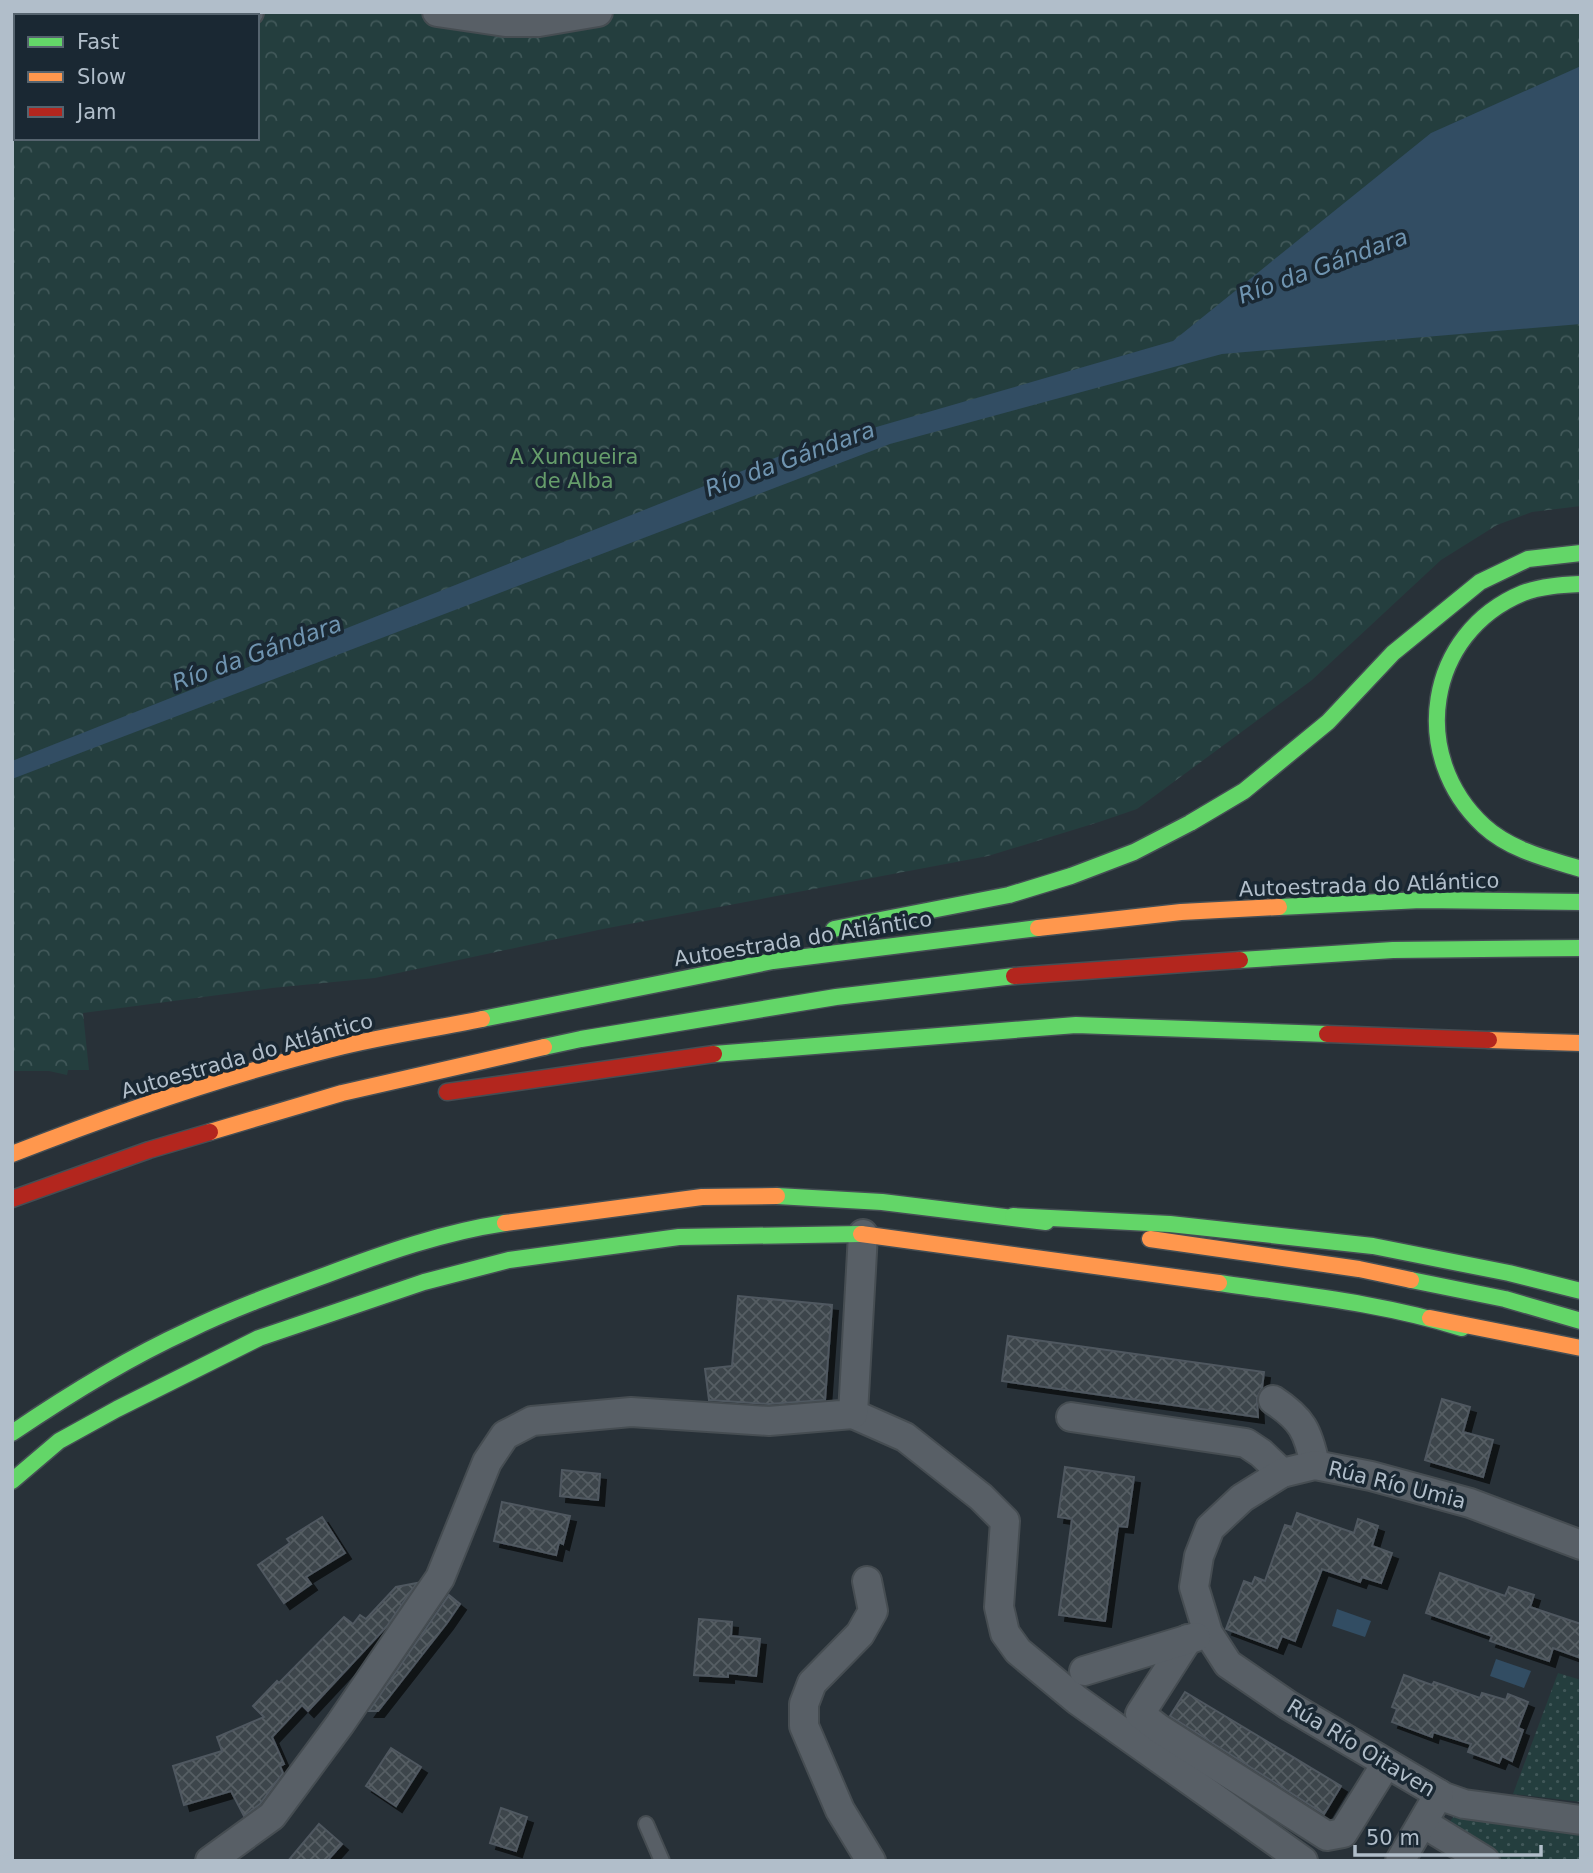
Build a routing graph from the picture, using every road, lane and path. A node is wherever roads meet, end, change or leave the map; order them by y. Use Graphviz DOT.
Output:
graph roads {
  1 [pos="438,12"];
  2 [pos="598,12"];
  3 [pos="1581,553"];
  4 [pos="1581,584"];
  5 [pos="1581,869"];
  6 [pos="1581,902"];
  7 [pos="818,932"];
  8 [pos="1581,948"];
  9 [pos="411,1015"];
  10 [pos="1581,1043"];
  11 [pos="336,1048"];
  12 [pos="430,1095"];
  13 [pos="361,1105"];
  14 [pos="210,1130"];
  15 [pos="12,1154"];
  16 [pos="12,1199"];
  17 [pos="1013,1216"];
  18 [pos="863,1234"];
  19 [pos="1581,1291"];
  20 [pos="1430,1318"];
  21 [pos="1581,1321"];
  22 [pos="1581,1348"];
  23 [pos="1581,1364"];
  24 [pos="1273,1400"];
  25 [pos="853,1414"];
  26 [pos="1071,1417"];
  27 [pos="12,1433"];
  28 [pos="1315,1465"];
  29 [pos="1282,1474"];
  30 [pos="12,1481"];
  31 [pos="1581,1545"];
  32 [pos="867,1581"];
  33 [pos="1198,1636"];
  34 [pos="1084,1671"];
  35 [pos="1386,1764"];
  36 [pos="1439,1794"];
  37 [pos="1581,1820"];
  38 [pos="1423,1823"];
  39 [pos="646,1824"];
  40 [pos="210,1861"];
  41 [pos="662,1861"];
  42 [pos="871,1861"];
  43 [pos="1303,1861"];
  44 [pos="1400,1861"];
  45 [pos="1485,1861"];
  1 -- 2 [label="street"];
  3 -- 7 [label="main road"];
  4 -- 5 [label="main road"];
  6 -- 11 [label="main road, Autoestrada do Atlántico"];
  8 -- 14 [label="main road"];
  9 -- 11 [label="main road"];
  10 -- 12 [label="main road"];
  11 -- 15 [label="main road, Autoestrada do Atlántico"];
  13 -- 14 [label="main road"];
  14 -- 16 [label="main road"];
  17 -- 19 [label="main road"];
  17 -- 21 [label="main road"];
  17 -- 27 [label="main road"];
  18 -- 20 [label="main road"];
  18 -- 25 [label="street"];
  18 -- 30 [label="main road"];
  20 -- 22 [label="main road"];
  20 -- 23 [label="main road"];
  24 -- 28 [label="street"];
  25 -- 40 [label="street"];
  25 -- 43 [label="street"];
  26 -- 29 [label="street"];
  28 -- 29 [label="street, Rúa Río Umia"];
  28 -- 31 [label="street, Rúa Río Umia"];
  29 -- 33 [label="street, Rúa Río Umia"];
  32 -- 42 [label="street"];
  33 -- 34 [label="street"];
  33 -- 35 [label="street, Rúa Río Oitaven"];
  33 -- 35 [label="street"];
  35 -- 36 [label="street, Rúa Río Oitaven"];
  36 -- 37 [label="street, Rúa Río Oitaven"];
  36 -- 38 [label="street"];
  38 -- 44 [label="street"];
  38 -- 45 [label="street"];
  39 -- 41 [label="lane"];
}
